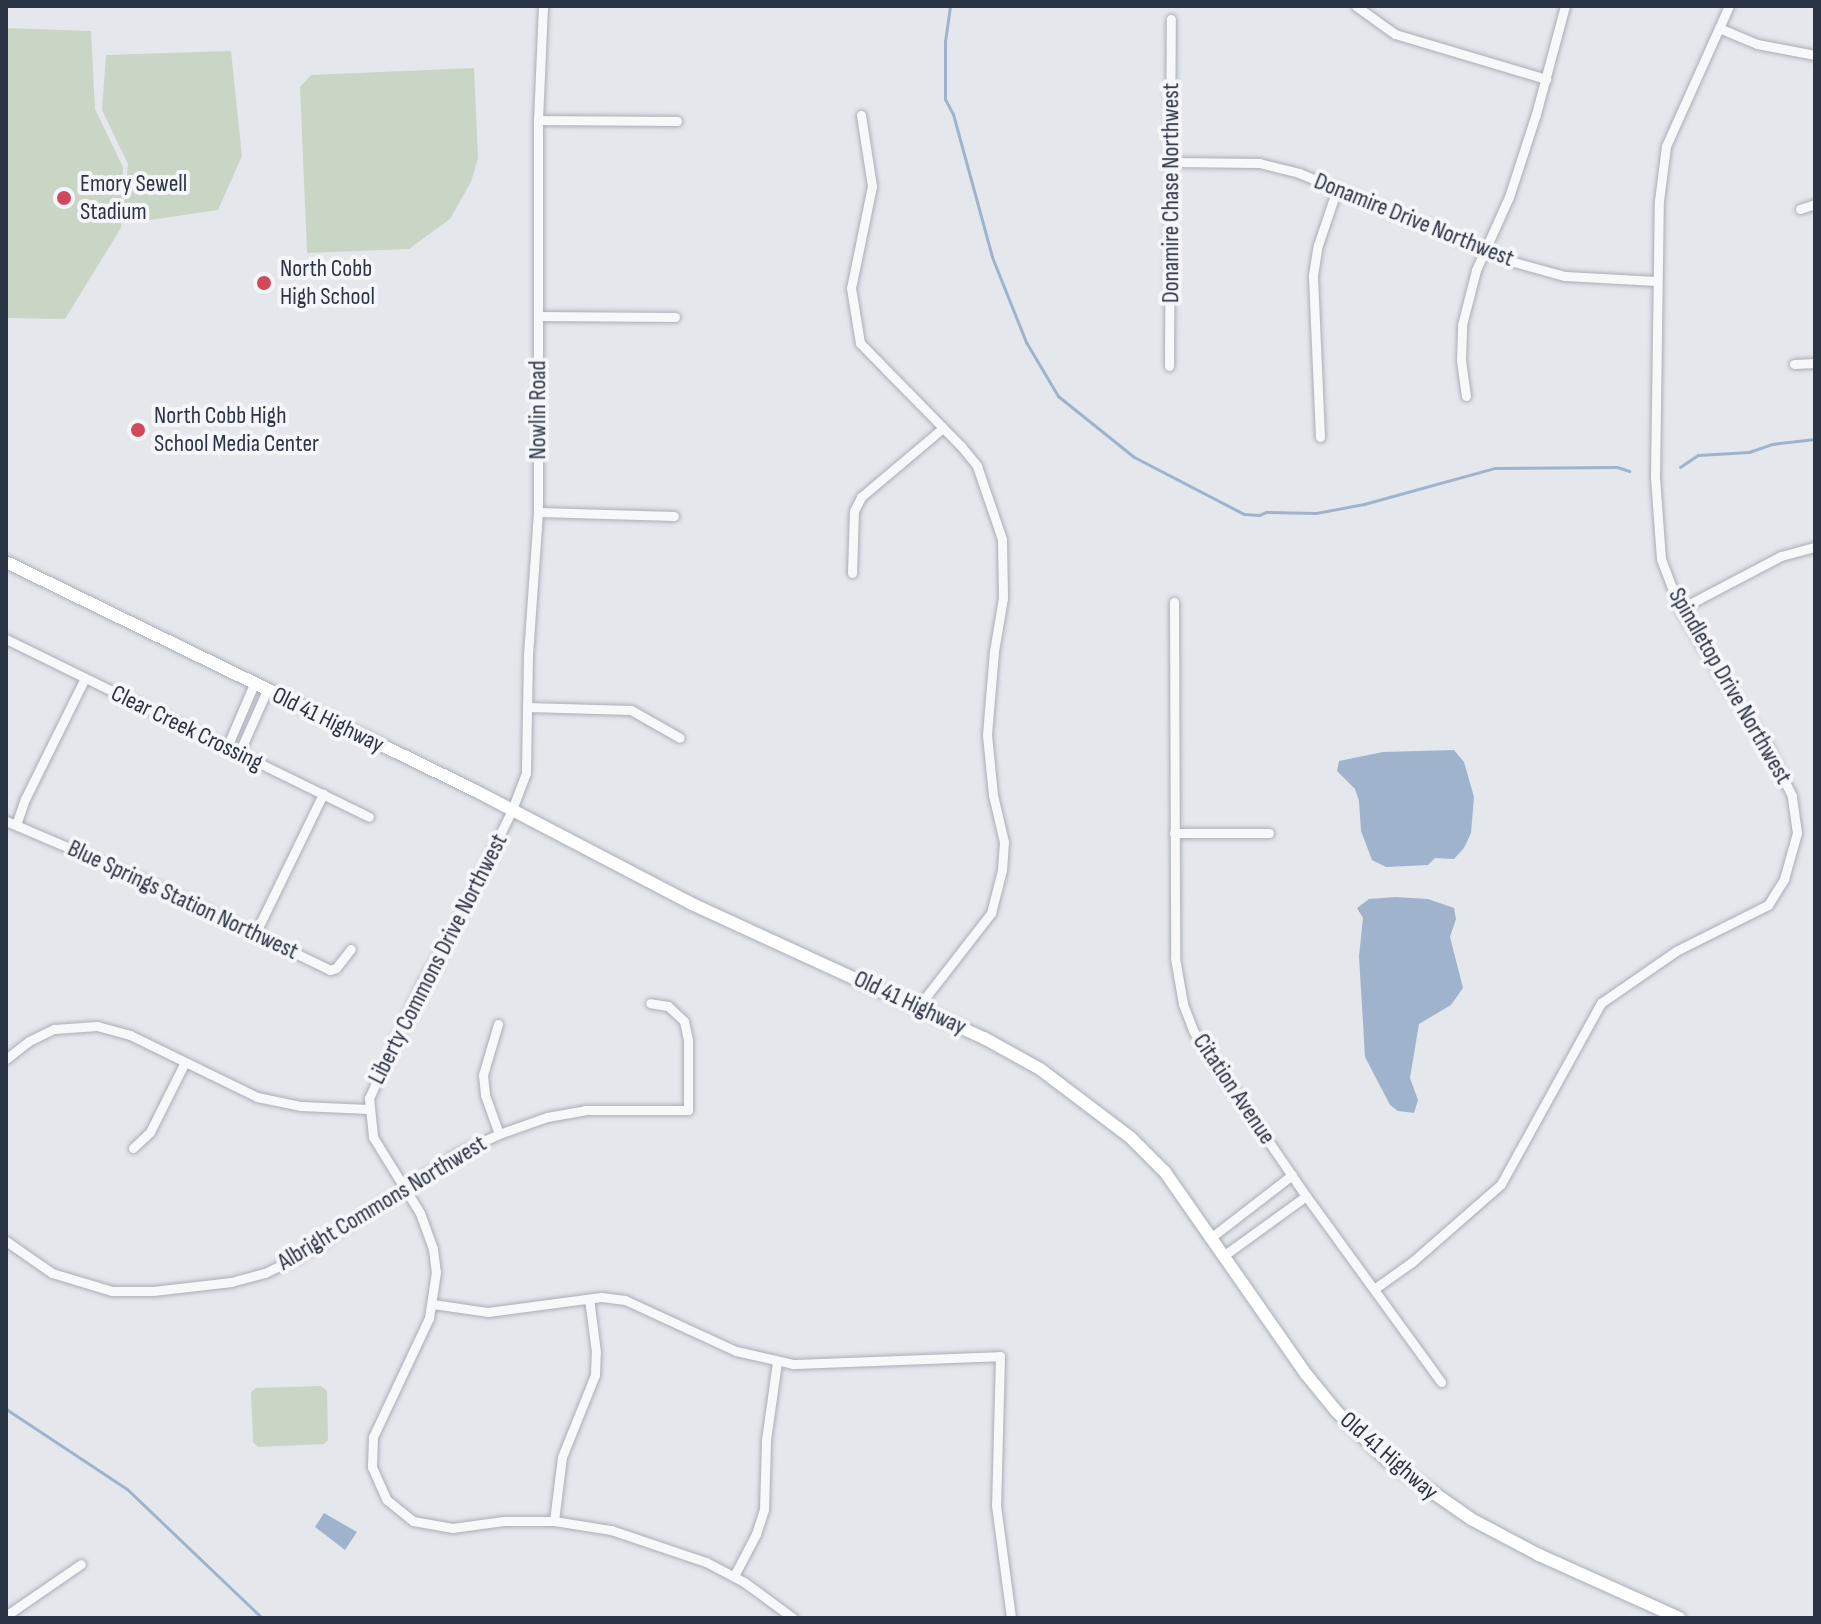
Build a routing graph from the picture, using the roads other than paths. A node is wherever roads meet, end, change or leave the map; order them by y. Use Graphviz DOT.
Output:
graph roads {
  1 [pos="543,6"];
  2 [pos="1565,6"];
  3 [pos="1729,6"];
  4 [pos="1361,8"];
  5 [pos="1171,19"];
  6 [pos="1719,28"];
  7 [pos="1815,55"];
  8 [pos="1546,79"];
  9 [pos="861,115"];
  10 [pos="538,120"];
  11 [pos="677,121"];
  12 [pos="1173,162"];
  13 [pos="1337,189"];
  14 [pos="1815,204"];
  15 [pos="1800,209"];
  16 [pos="1487,249"];
  17 [pos="1656,281"];
  18 [pos="538,316"];
  19 [pos="675,317"];
  20 [pos="1815,363"];
  21 [pos="1794,364"];
  22 [pos="1169,366"];
  23 [pos="1466,396"];
  24 [pos="943,428"];
  25 [pos="1320,437"];
  26 [pos="538,512"];
  27 [pos="674,516"];
  28 [pos="1815,547"];
  29 [pos="6,562"];
  30 [pos="852,573"];
  31 [pos="1174,602"];
  32 [pos="1680,609"];
  33 [pos="6,639"];
  34 [pos="85,678"];
  35 [pos="261,687"];
  36 [pos="527,707"];
  37 [pos="680,738"];
  38 [pos="227,747"];
  39 [pos="239,753"];
  40 [pos="323,794"];
  41 [pos="512,810"];
  42 [pos="369,817"];
  43 [pos="11,822"];
  44 [pos="1174,833"];
  45 [pos="1269,833"];
  46 [pos="255,934"];
  47 [pos="351,949"];
  48 [pos="650,1003"];
  49 [pos="918,1007"];
  50 [pos="498,1024"];
  51 [pos="6,1059"];
  52 [pos="185,1062"];
  53 [pos="368,1109"];
  54 [pos="499,1134"];
  55 [pos="133,1148"];
  56 [pos="1292,1175"];
  57 [pos="404,1187"];
  58 [pos="1306,1196"];
  59 [pos="1213,1236"];
  60 [pos="6,1241"];
  61 [pos="1226,1254"];
  62 [pos="1374,1289"];
  63 [pos="589,1299"];
  64 [pos="433,1304"];
  65 [pos="777,1362"];
  66 [pos="1441,1382"];
  67 [pos="554,1521"];
  68 [pos="81,1564"];
  69 [pos="734,1576"];
  70 [pos="9,1613"];
  71 [pos="793,1618"];
  72 [pos="1011,1618"];
  73 [pos="1679,1618"];
  1 -- 10 [label="street, Nowlin Road"];
  2 -- 8 [label="street"];
  3 -- 6 [label="street, Spindletop Drive Northwest"];
  4 -- 8 [label="street"];
  5 -- 12 [label="street, Donamire Chase Northwest"];
  6 -- 7 [label="street"];
  6 -- 17 [label="street, Spindletop Drive Northwest"];
  8 -- 16 [label="street"];
  9 -- 24 [label="street"];
  10 -- 11 [label="street"];
  10 -- 18 [label="street, Nowlin Road"];
  12 -- 13 [label="street, Donamire Drive Northwest"];
  12 -- 22 [label="street, Donamire Chase Northwest"];
  13 -- 16 [label="street, Donamire Drive Northwest"];
  13 -- 25 [label="street"];
  14 -- 15 [label="street"];
  16 -- 17 [label="street, Donamire Drive Northwest"];
  16 -- 23 [label="street"];
  17 -- 32 [label="street, Spindletop Drive Northwest"];
  18 -- 19 [label="street"];
  18 -- 26 [label="street, Nowlin Road"];
  20 -- 21 [label="street"];
  24 -- 30 [label="street"];
  24 -- 49 [label="street"];
  26 -- 27 [label="street"];
  26 -- 36 [label="street, Nowlin Road"];
  28 -- 32 [label="street"];
  29 -- 35 [label="main road, Old 41 Highway"];
  31 -- 44 [label="street, Citation Avenue"];
  32 -- 62 [label="street, Spindletop Drive Northwest"];
  33 -- 34 [label="street, Clear Creek Crossing"];
  34 -- 38 [label="street, Clear Creek Crossing"];
  34 -- 43 [label="street"];
  35 -- 38 [label="street"];
  35 -- 39 [label="street"];
  35 -- 41 [label="main road, Old 41 Highway"];
  36 -- 37 [label="street"];
  36 -- 41 [label="street, Nowlin Road"];
  38 -- 39 [label="street, Clear Creek Crossing"];
  39 -- 40 [label="street, Clear Creek Crossing"];
  40 -- 42 [label="street, Clear Creek Crossing"];
  40 -- 46 [label="street"];
  41 -- 49 [label="main road, Old 41 Highway"];
  41 -- 53 [label="street, Liberty Commons Drive Northwest"];
  43 -- 46 [label="street, Blue Springs Station Northwest"];
  44 -- 45 [label="street"];
  44 -- 56 [label="street, Citation Avenue"];
  46 -- 47 [label="street, Blue Springs Station Northwest"];
  48 -- 54 [label="street, Albright Commons Northwest"];
  49 -- 59 [label="main road, Old 41 Highway"];
  50 -- 54 [label="street"];
  51 -- 52 [label="street"];
  52 -- 53 [label="street"];
  52 -- 55 [label="street"];
  53 -- 57 [label="street, Liberty Commons Drive Northwest"];
  54 -- 57 [label="street, Albright Commons Northwest"];
  56 -- 58 [label="street, Citation Avenue"];
  56 -- 59 [label="street"];
  57 -- 60 [label="street, Albright Commons Northwest"];
  57 -- 64 [label="street, Liberty Commons Drive Northwest"];
  58 -- 61 [label="street"];
  58 -- 62 [label="street, Citation Avenue"];
  59 -- 61 [label="main road, Old 41 Highway"];
  61 -- 73 [label="main road, Old 41 Highway"];
  62 -- 66 [label="street, Citation Avenue"];
  63 -- 64 [label="street"];
  63 -- 65 [label="street"];
  63 -- 67 [label="street"];
  64 -- 67 [label="street, Liberty Commons Drive Northwest"];
  65 -- 69 [label="street"];
  65 -- 72 [label="street"];
  67 -- 69 [label="street, Liberty Commons Drive Northwest"];
  68 -- 70 [label="street"];
  69 -- 71 [label="street, Liberty Commons Drive Northwest"];
}
